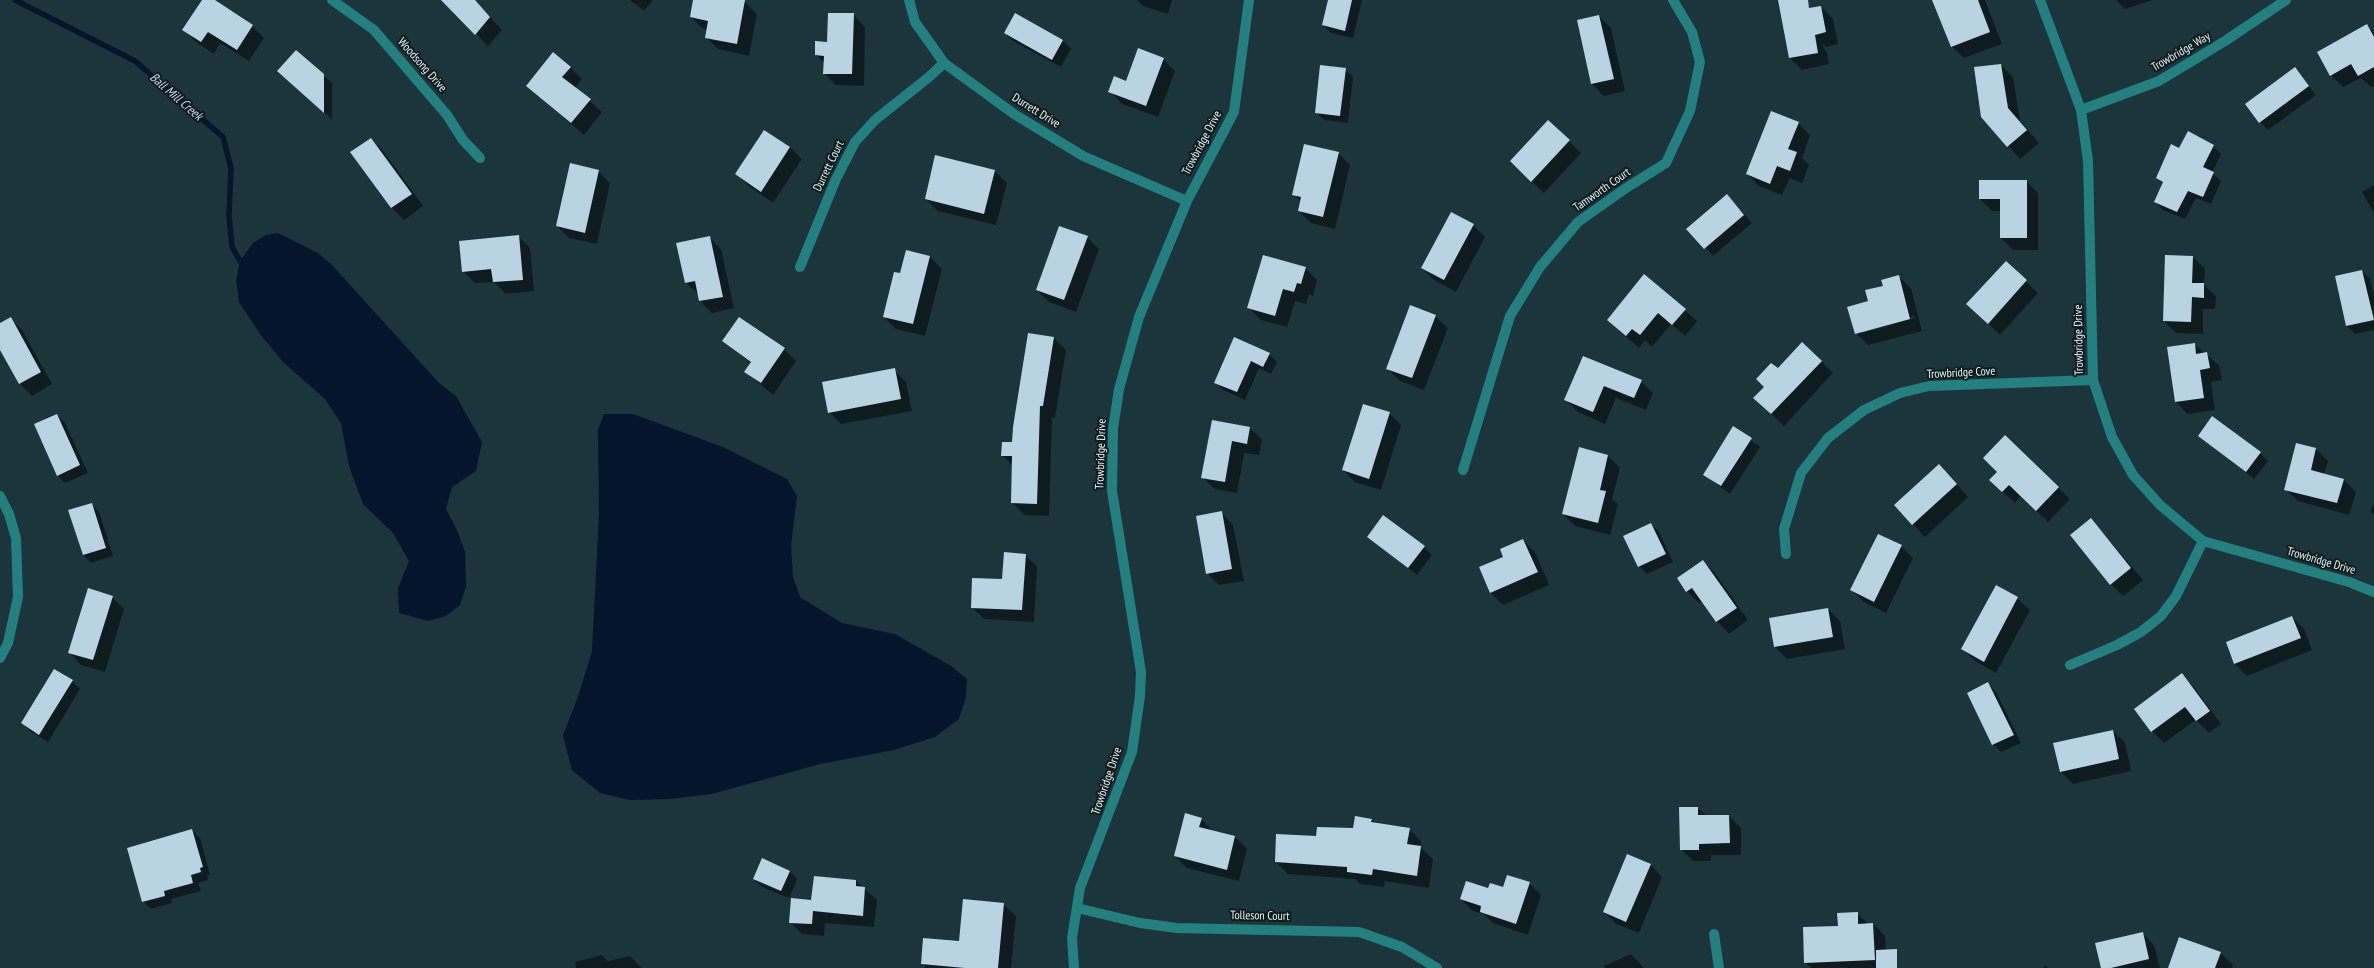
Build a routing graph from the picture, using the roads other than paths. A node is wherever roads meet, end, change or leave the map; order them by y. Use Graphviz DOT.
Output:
graph roads {
  1 [pos="332,0"];
  2 [pos="910,0"];
  3 [pos="1249,0"];
  4 [pos="1673,0"];
  5 [pos="2040,0"];
  6 [pos="2286,0"];
  7 [pos="944,63"];
  8 [pos="2081,110"];
  9 [pos="480,158"];
  10 [pos="1187,201"];
  11 [pos="800,267"];
  12 [pos="2093,380"];
  13 [pos="1463,470"];
  14 [pos="0,496"];
  15 [pos="2203,541"];
  16 [pos="1786,554"];
  17 [pos="2374,592"];
  18 [pos="0,658"];
  19 [pos="2070,665"];
  20 [pos="1077,908"];
  21 [pos="1714,934"];
  22 [pos="1074,968"];
  23 [pos="1437,968"];
  24 [pos="1719,968"];
  1 -- 9 [label="street, Woodsong Drive"];
  2 -- 7 [label="street, Durrett Drive"];
  3 -- 10 [label="street, Trowbridge Drive"];
  4 -- 13 [label="street, Tamworth Court"];
  5 -- 8 [label="street, Trowbridge Drive"];
  6 -- 8 [label="street, Trowbridge Way"];
  7 -- 10 [label="street, Durrett Drive"];
  7 -- 11 [label="street, Durrett Court"];
  8 -- 12 [label="street, Trowbridge Drive"];
  10 -- 20 [label="street, Trowbridge Drive"];
  12 -- 15 [label="street, Trowbridge Drive"];
  12 -- 16 [label="street, Trowbridge Cove"];
  14 -- 18 [label="street"];
  15 -- 17 [label="street, Trowbridge Drive"];
  15 -- 19 [label="street"];
  20 -- 22 [label="street, Trowbridge Drive"];
  20 -- 23 [label="street, Tolleson Court"];
  21 -- 24 [label="street"];
}
